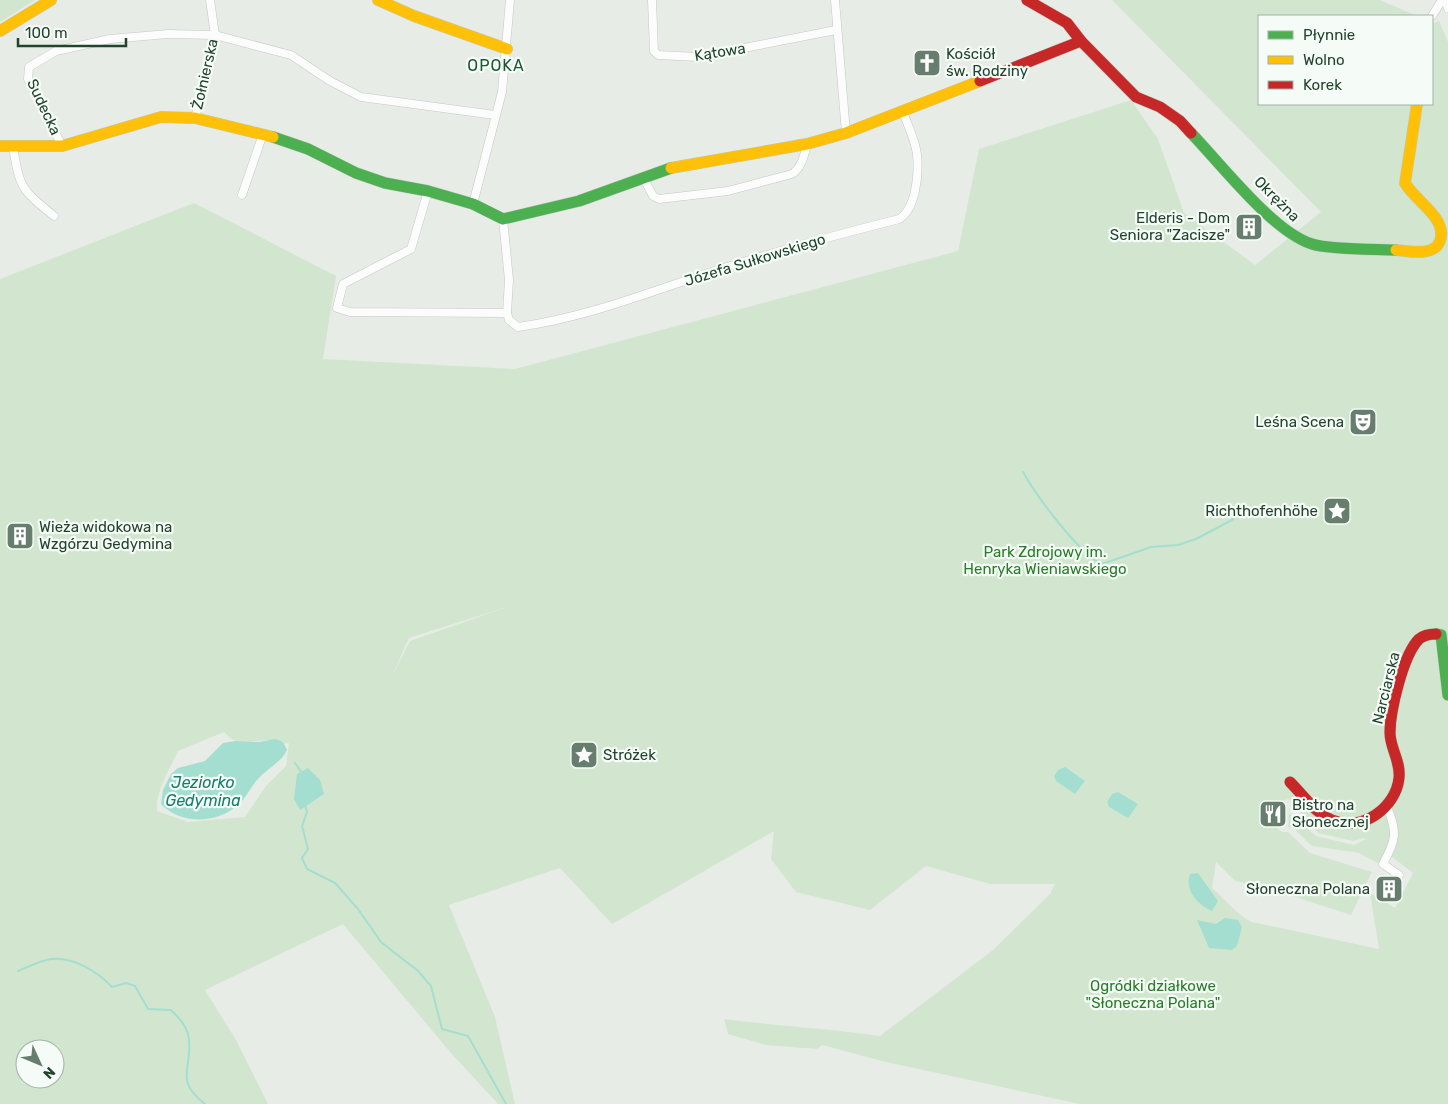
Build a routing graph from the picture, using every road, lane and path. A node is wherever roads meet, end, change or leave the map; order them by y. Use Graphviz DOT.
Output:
graph roads {
  1 [pos="51,0"];
  2 [pos="210,0"];
  3 [pos="378,0"];
  4 [pos="510,0"];
  5 [pos="652,0"];
  6 [pos="835,0"];
  7 [pos="1027,0"];
  8 [pos="1443,0"];
  9 [pos="1448,8"];
  10 [pos="1433,15"];
  11 [pos="836,30"];
  12 [pos="0,31"];
  13 [pos="214,35"];
  14 [pos="1081,41"];
  15 [pos="507,49"];
  16 [pos="1417,105"];
  17 [pos="903,111"];
  18 [pos="495,115"];
  19 [pos="195,118"];
  20 [pos="846,132"];
  21 [pos="263,134"];
  22 [pos="807,144"];
  23 [pos="0,146"];
  24 [pos="62,146"];
  25 [pos="13,147"];
  26 [pos="643,177"];
  27 [pos="428,191"];
  28 [pos="242,195"];
  29 [pos="473,204"];
  30 [pos="54,216"];
  31 [pos="503,218"];
  32 [pos="507,313"];
  33 [pos="1448,695"];
  34 [pos="1290,782"];
  35 [pos="1387,807"];
  36 [pos="1399,875"];
  1 -- 12 [label="street"];
  2 -- 13 [label="street, Żołnierska"];
  3 -- 15 [label="street"];
  4 -- 15 [label="street"];
  5 -- 11 [label="street, Kątowa"];
  6 -- 11 [label="street"];
  7 -- 14 [label="street"];
  8 -- 9 [label="street"];
  8 -- 10 [label="street"];
  11 -- 20 [label="street"];
  13 -- 18 [label="street"];
  13 -- 19 [label="street, Żołnierska"];
  13 -- 24 [label="street, Sudecka"];
  14 -- 16 [label="street, Okrężna"];
  14 -- 17 [label="street"];
  15 -- 18 [label="street"];
  17 -- 20 [label="street"];
  17 -- 32 [label="street, Józefa Sułkowskiego"];
  18 -- 29 [label="street"];
  19 -- 21 [label="street"];
  19 -- 24 [label="street"];
  20 -- 22 [label="street"];
  21 -- 27 [label="street"];
  21 -- 28 [label="street"];
  22 -- 26 [label="street"];
  22 -- 26 [label="street"];
  23 -- 25 [label="street"];
  24 -- 25 [label="street"];
  25 -- 30 [label="street"];
  26 -- 31 [label="street"];
  27 -- 29 [label="street"];
  27 -- 32 [label="street"];
  29 -- 31 [label="street"];
  31 -- 32 [label="street"];
  33 -- 35 [label="street, Narciarska"];
  34 -- 35 [label="street"];
  35 -- 36 [label="street"];
}
